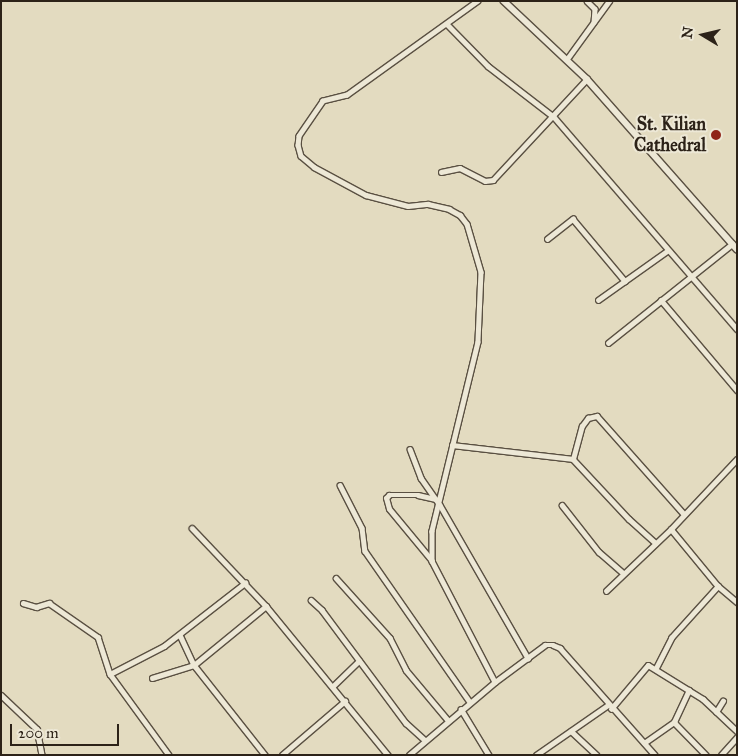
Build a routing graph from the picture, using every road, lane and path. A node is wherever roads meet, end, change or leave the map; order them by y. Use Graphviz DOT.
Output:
graph roads {
  1 [pos="478,1"];
  2 [pos="504,1"];
  3 [pos="587,1"];
  4 [pos="609,1"];
  5 [pos="594,23"];
  6 [pos="447,24"];
  7 [pos="567,59"];
  8 [pos="587,79"];
  9 [pos="554,117"];
  10 [pos="441,172"];
  11 [pos="547,239"];
  12 [pos="732,244"];
  13 [pos="737,249"];
  14 [pos="668,251"];
  15 [pos="691,277"];
  16 [pos="624,282"];
  17 [pos="598,300"];
  18 [pos="661,300"];
  19 [pos="737,329"];
  20 [pos="608,343"];
  21 [pos="737,390"];
  22 [pos="452,445"];
  23 [pos="410,449"];
  24 [pos="573,459"];
  25 [pos="737,459"];
  26 [pos="340,485"];
  27 [pos="436,499"];
  28 [pos="562,505"];
  29 [pos="440,506"];
  30 [pos="684,514"];
  31 [pos="192,528"];
  32 [pos="671,529"];
  33 [pos="656,543"];
  34 [pos="432,562"];
  35 [pos="622,572"];
  36 [pos="336,578"];
  37 [pos="245,583"];
  38 [pos="718,586"];
  39 [pos="606,591"];
  40 [pos="311,600"];
  41 [pos="737,602"];
  42 [pos="23,603"];
  43 [pos="266,606"];
  44 [pos="180,635"];
  45 [pos="528,658"];
  46 [pos="359,662"];
  47 [pos="194,665"];
  48 [pos="656,668"];
  49 [pos="110,674"];
  50 [pos="152,678"];
  51 [pos="495,682"];
  52 [pos="333,686"];
  53 [pos="689,690"];
  54 [pos="1,695"];
  55 [pos="345,701"];
  56 [pos="723,701"];
  57 [pos="470,702"];
  58 [pos="610,707"];
  59 [pos="460,709"];
  60 [pos="716,712"];
  61 [pos="448,720"];
  62 [pos="674,722"];
  63 [pos="571,731"];
  64 [pos="737,731"];
  65 [pos="737,737"];
  66 [pos="424,739"];
  67 [pos="644,743"];
  68 [pos="42,755"];
  69 [pos="169,755"];
  70 [pos="265,755"];
  71 [pos="282,755"];
  72 [pos="388,755"];
  73 [pos="409,755"];
  74 [pos="489,755"];
  75 [pos="536,755"];
  76 [pos="597,755"];
  77 [pos="655,755"];
  78 [pos="706,755"];
  79 [pos="721,755"];
  1 -- 6 [label="street"];
  2 -- 7 [label="main road"];
  3 -- 5 [label="street"];
  4 -- 5 [label="street"];
  5 -- 7 [label="street"];
  6 -- 9 [label="street"];
  6 -- 22 [label="street"];
  7 -- 8 [label="main road"];
  8 -- 9 [label="street"];
  8 -- 12 [label="main road"];
  9 -- 10 [label="street"];
  9 -- 14 [label="street"];
  11 -- 16 [label="street"];
  12 -- 13 [label="main road"];
  12 -- 15 [label="street"];
  14 -- 15 [label="street"];
  14 -- 16 [label="street"];
  15 -- 18 [label="street"];
  15 -- 19 [label="street"];
  16 -- 17 [label="street"];
  18 -- 20 [label="street"];
  18 -- 21 [label="street"];
  22 -- 24 [label="street"];
  22 -- 29 [label="street"];
  23 -- 27 [label="street"];
  24 -- 30 [label="street"];
  24 -- 33 [label="street"];
  25 -- 30 [label="street"];
  26 -- 57 [label="street"];
  27 -- 29 [label="street"];
  27 -- 34 [label="street"];
  28 -- 35 [label="street"];
  29 -- 34 [label="street"];
  29 -- 45 [label="street"];
  30 -- 32 [label="street"];
  31 -- 37 [label="street"];
  32 -- 33 [label="street"];
  32 -- 38 [label="street"];
  33 -- 35 [label="street"];
  34 -- 51 [label="street"];
  35 -- 39 [label="street"];
  36 -- 61 [label="street"];
  37 -- 43 [label="street"];
  37 -- 44 [label="street"];
  38 -- 41 [label="street"];
  38 -- 48 [label="street"];
  40 -- 46 [label="street"];
  42 -- 49 [label="street"];
  43 -- 47 [label="street"];
  43 -- 52 [label="street"];
  44 -- 47 [label="street"];
  44 -- 49 [label="street"];
  45 -- 51 [label="street"];
  45 -- 58 [label="street"];
  46 -- 52 [label="street"];
  46 -- 66 [label="street"];
  47 -- 50 [label="street"];
  47 -- 70 [label="street"];
  48 -- 53 [label="street"];
  48 -- 58 [label="street"];
  49 -- 69 [label="street"];
  51 -- 57 [label="street"];
  52 -- 55 [label="street"];
  53 -- 60 [label="street"];
  53 -- 62 [label="street"];
  54 -- 68 [label="street"];
  55 -- 71 [label="street"];
  55 -- 72 [label="street"];
  56 -- 60 [label="street"];
  57 -- 59 [label="street"];
  58 -- 63 [label="street"];
  58 -- 67 [label="street"];
  59 -- 61 [label="street"];
  59 -- 74 [label="street"];
  60 -- 64 [label="street"];
  61 -- 66 [label="street"];
  62 -- 67 [label="street"];
  62 -- 78 [label="street"];
  63 -- 75 [label="street"];
  63 -- 76 [label="street"];
  65 -- 79 [label="street"];
  66 -- 73 [label="street"];
  67 -- 77 [label="street"];
}
